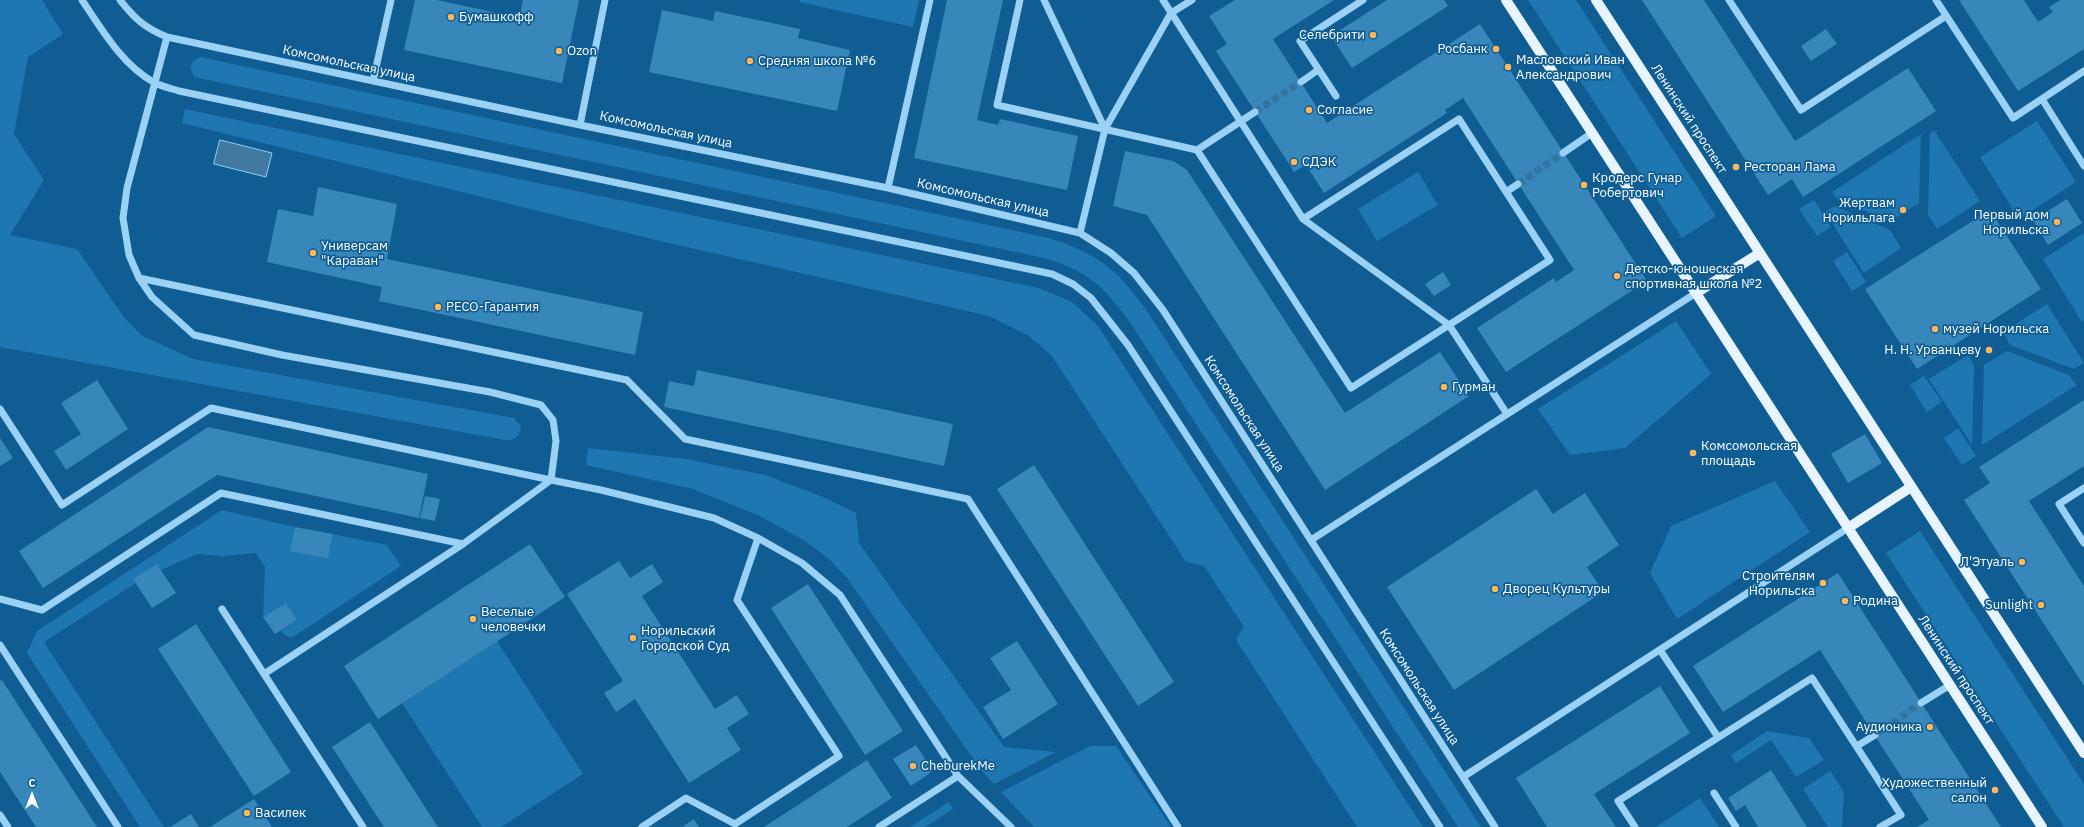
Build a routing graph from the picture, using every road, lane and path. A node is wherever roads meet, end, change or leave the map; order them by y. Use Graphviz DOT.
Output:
graph roads {
  1 [pos="82,0"];
  2 [pos="120,0"];
  3 [pos="391,0"];
  4 [pos="605,0"];
  5 [pos="930,0"];
  6 [pos="1020,0"];
  7 [pos="1044,0"];
  8 [pos="1163,0"];
  9 [pos="1192,0"];
  10 [pos="1363,0"];
  11 [pos="1506,0"];
  12 [pos="1596,0"];
  13 [pos="1729,0"];
  14 [pos="1936,0"];
  15 [pos="1171,13"];
  16 [pos="1946,16"];
  17 [pos="167,37"];
  18 [pos="1318,70"];
  19 [pos="2084,71"];
  20 [pos="373,82"];
  21 [pos="1301,82"];
  22 [pos="156,83"];
  23 [pos="1336,96"];
  24 [pos="2042,99"];
  25 [pos="1255,112"];
  26 [pos="1241,122"];
  27 [pos="580,125"];
  28 [pos="1105,129"];
  29 [pos="1592,133"];
  30 [pos="1197,150"];
  31 [pos="1563,153"];
  32 [pos="2084,166"];
  33 [pos="1518,184"];
  34 [pos="888,188"];
  35 [pos="1506,192"];
  36 [pos="1303,219"];
  37 [pos="1080,233"];
  38 [pos="1760,253"];
  39 [pos="139,278"];
  40 [pos="1696,293"];
  41 [pos="1449,325"];
  42 [pos="0,409"];
  43 [pos="1507,414"];
  44 [pos="551,480"];
  45 [pos="1911,487"];
  46 [pos="2084,488"];
  47 [pos="1848,528"];
  48 [pos="758,538"];
  49 [pos="1311,540"];
  50 [pos="2084,543"];
  51 [pos="463,544"];
  52 [pos="0,599"];
  53 [pos="222,609"];
  54 [pos="0,645"];
  55 [pos="1660,650"];
  56 [pos="264,674"];
  57 [pos="1950,685"];
  58 [pos="1921,703"];
  59 [pos="1874,735"];
  60 [pos="1718,738"];
  61 [pos="1857,746"];
  62 [pos="2084,753"];
  63 [pos="958,776"];
  64 [pos="1463,777"];
  65 [pos="1714,793"];
  66 [pos="0,815"];
  67 [pos="8,827"];
  68 [pos="118,827"];
  69 [pos="363,827"];
  70 [pos="642,827"];
  71 [pos="879,827"];
  72 [pos="1011,827"];
  73 [pos="1178,827"];
  74 [pos="1440,827"];
  75 [pos="1495,827"];
  76 [pos="1634,827"];
  77 [pos="1736,827"];
  78 [pos="1880,827"];
  79 [pos="2042,827"];
  1 -- 22 [label="street"];
  2 -- 17 [label="street, Комсомольская улица"];
  3 -- 20 [label="street"];
  4 -- 27 [label="street"];
  5 -- 34 [label="street"];
  6 -- 28 [label="street"];
  7 -- 28 [label="street"];
  8 -- 15 [label="street"];
  9 -- 15 [label="street"];
  10 -- 18 [label="street"];
  11 -- 29 [label="main road, Ленинский проспект"];
  12 -- 38 [label="main road, Ленинский проспект"];
  13 -- 16 [label="street"];
  14 -- 16 [label="street"];
  15 -- 26 [label="street"];
  15 -- 28 [label="street"];
  16 -- 24 [label="street"];
  17 -- 20 [label="street, Комсомольская улица"];
  17 -- 22 [label="street"];
  18 -- 21 [label="street"];
  18 -- 23 [label="street"];
  19 -- 24 [label="street"];
  20 -- 27 [label="street, Комсомольская улица"];
  22 -- 39 [label="street"];
  22 -- 74 [label="street"];
  24 -- 32 [label="street"];
  25 -- 26 [label="street"];
  26 -- 30 [label="street"];
  26 -- 36 [label="street"];
  27 -- 34 [label="street, Комсомольская улица"];
  28 -- 30 [label="street"];
  28 -- 37 [label="street"];
  29 -- 31 [label="street"];
  29 -- 40 [label="main road, Ленинский проспект"];
  30 -- 41 [label="street"];
  33 -- 35 [label="street"];
  34 -- 37 [label="street, Комсомольская улица"];
  35 -- 36 [label="street"];
  35 -- 41 [label="street"];
  36 -- 41 [label="street"];
  37 -- 49 [label="street, Комсомольская улица"];
  38 -- 40 [label="main road"];
  38 -- 45 [label="main road, Ленинский проспект"];
  39 -- 44 [label="street"];
  39 -- 73 [label="street"];
  40 -- 43 [label="street"];
  40 -- 47 [label="main road, Ленинский проспект"];
  41 -- 43 [label="street"];
  42 -- 44 [label="street"];
  43 -- 49 [label="street"];
  44 -- 48 [label="street"];
  44 -- 51 [label="street"];
  45 -- 47 [label="main road"];
  45 -- 62 [label="main road, Ленинский проспект"];
  46 -- 50 [label="street"];
  47 -- 55 [label="street"];
  47 -- 57 [label="main road, Ленинский проспект"];
  48 -- 63 [label="street"];
  48 -- 70 [label="street"];
  49 -- 64 [label="street, Комсомольская улица"];
  51 -- 52 [label="street"];
  51 -- 56 [label="street"];
  53 -- 56 [label="street"];
  54 -- 68 [label="street"];
  55 -- 60 [label="street"];
  55 -- 64 [label="street"];
  56 -- 69 [label="street"];
  57 -- 58 [label="street"];
  57 -- 79 [label="main road, Ленинский проспект"];
  59 -- 61 [label="street"];
  60 -- 61 [label="street"];
  60 -- 76 [label="street"];
  61 -- 78 [label="street"];
  63 -- 71 [label="street"];
  63 -- 72 [label="street"];
  64 -- 75 [label="street, Комсомольская улица"];
  65 -- 77 [label="street"];
  66 -- 67 [label="street"];
}
